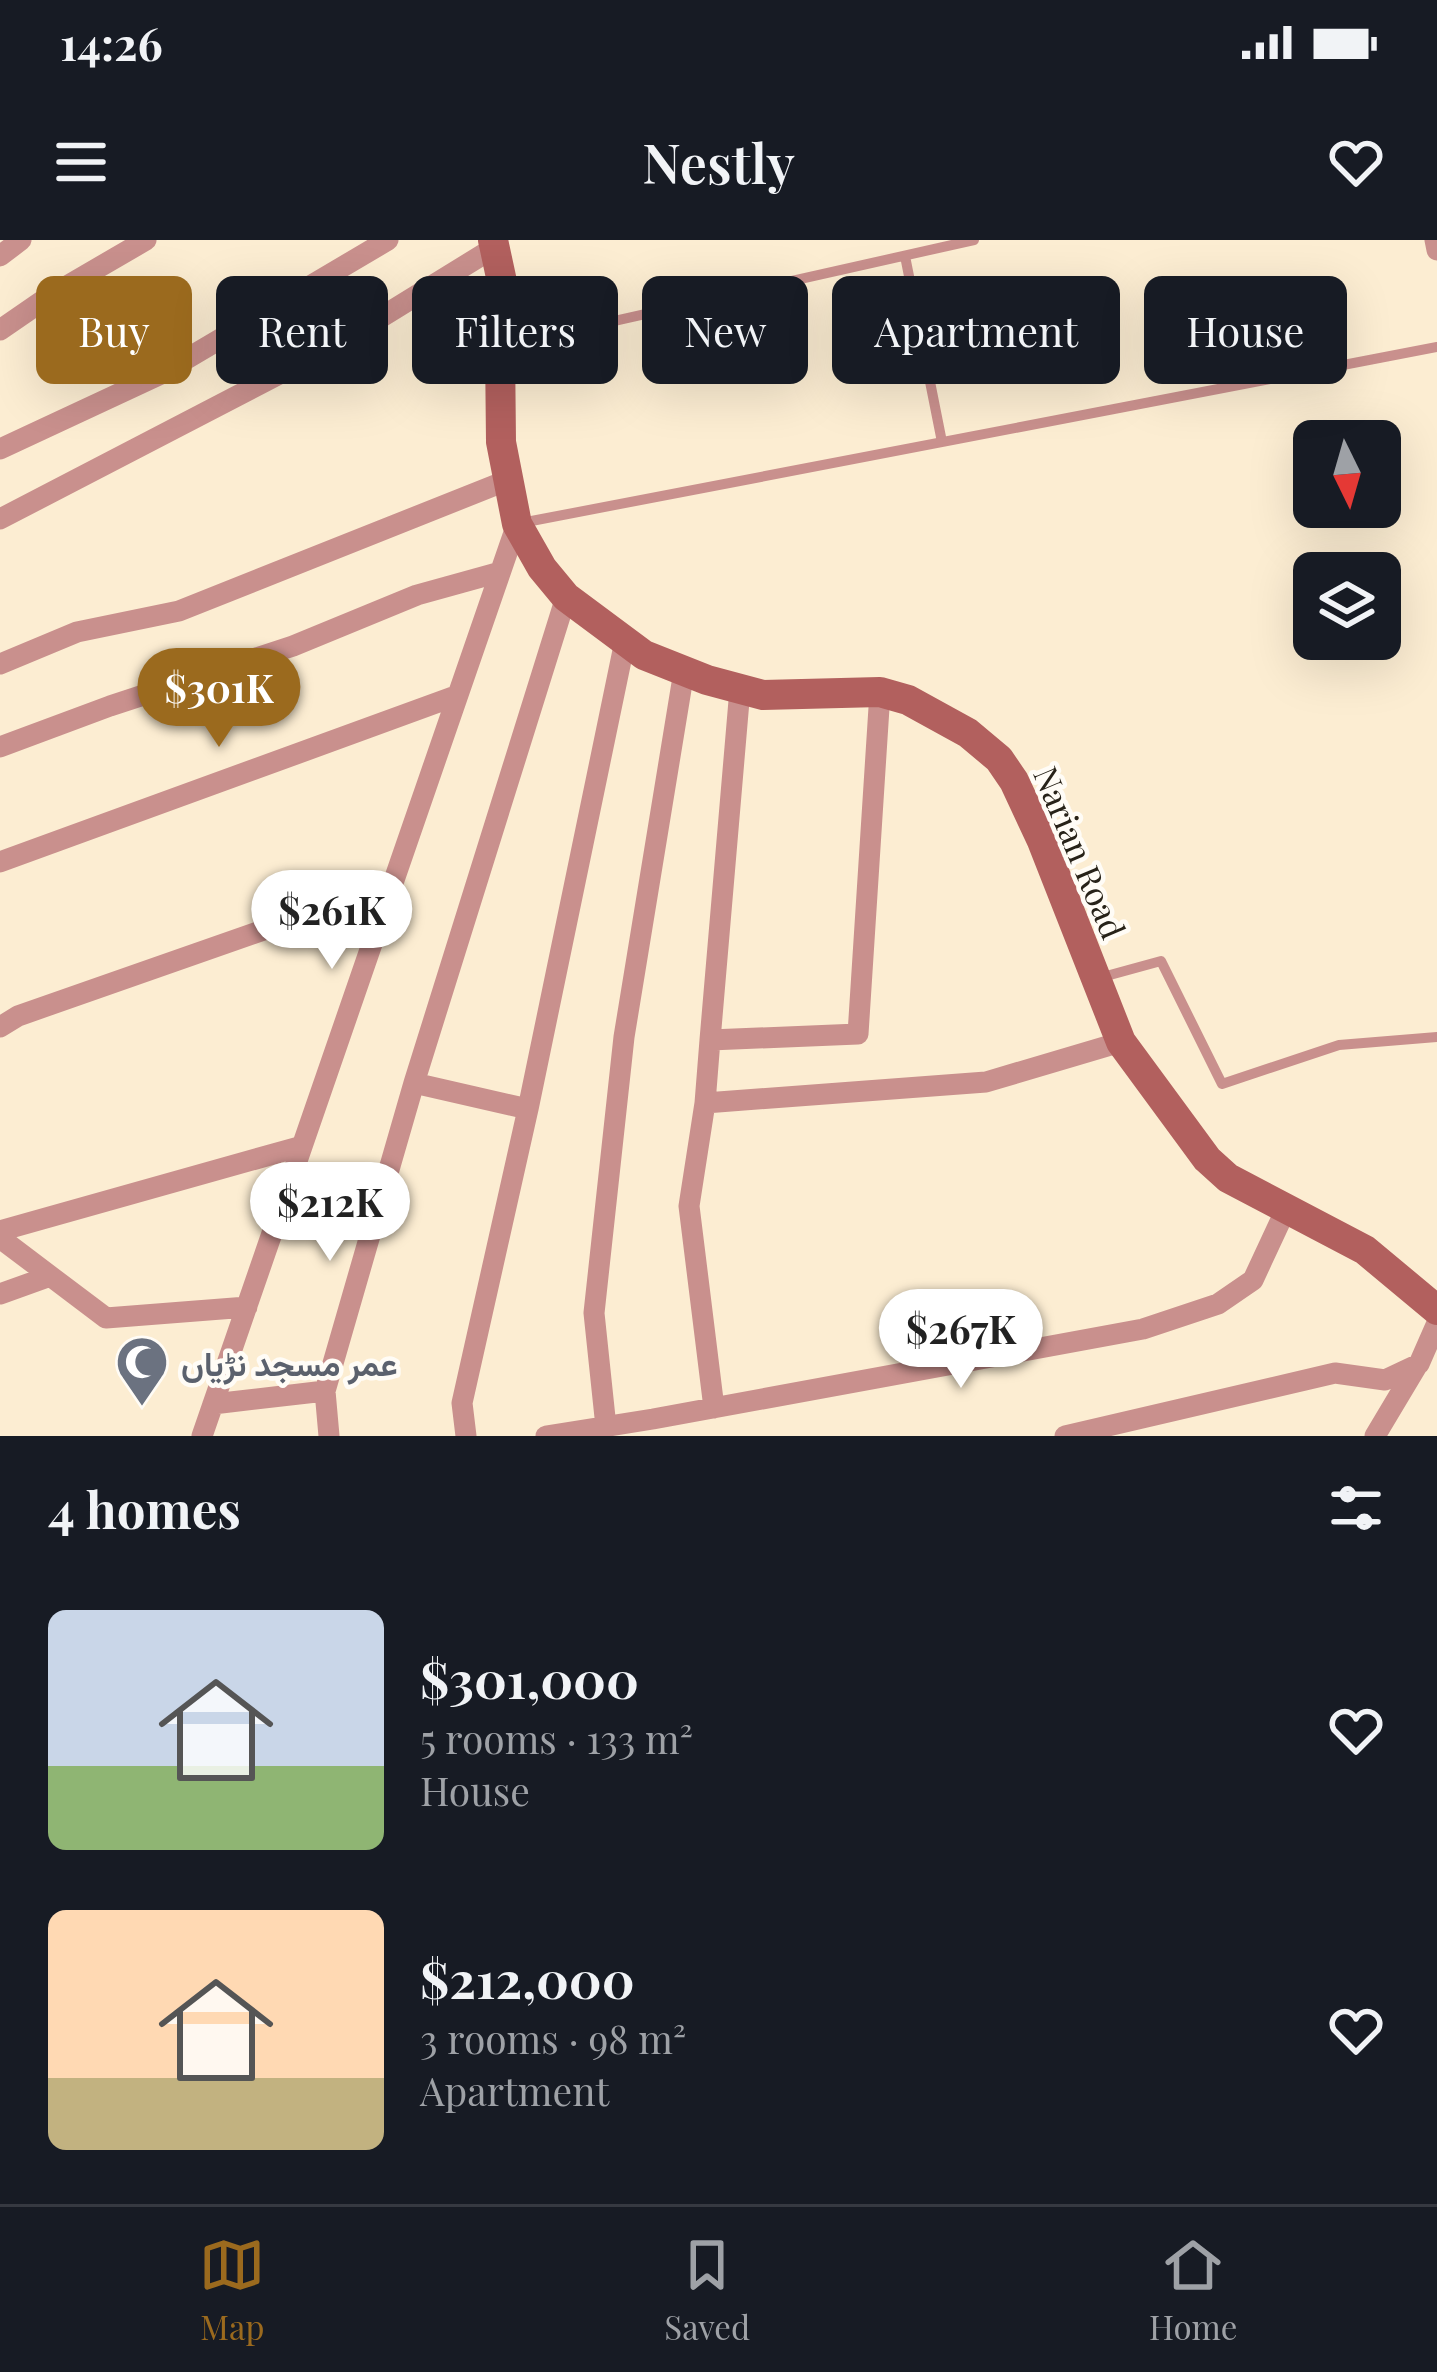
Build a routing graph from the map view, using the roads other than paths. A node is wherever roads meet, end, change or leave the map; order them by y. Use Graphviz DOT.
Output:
graph roads {
  1 [pos="21,240"];
  2 [pos="146,240"];
  3 [pos="388,240"];
  4 [pos="974,240"];
  5 [pos="494,243"];
  6 [pos="0,256"];
  7 [pos="905,256"];
  8 [pos="501,276"];
  9 [pos="618,320"];
  10 [pos="0,330"];
  11 [pos="1437,347"];
  12 [pos="500,384"];
  13 [pos="942,442"];
  14 [pos="0,449"];
  15 [pos="508,480"];
  16 [pos="0,519"];
  17 [pos="517,524"];
  18 [pos="500,572"];
  19 [pos="566,597"];
  20 [pos="625,641"];
  21 [pos="0,664"];
  22 [pos="684,671"];
  23 [pos="740,689"];
  24 [pos="880,692"];
  25 [pos="458,695"];
  26 [pos="0,747"];
  27 [pos="0,862"];
  28 [pos="392,885"];
  29 [pos="1096,979"];
  30 [pos="0,1027"];
  31 [pos="1437,1037"];
  32 [pos="710,1040"];
  33 [pos="1121,1042"];
  34 [pos="414,1083"];
  35 [pos="705,1103"];
  36 [pos="529,1109"];
  37 [pos="302,1146"];
  38 [pos="1286,1208"];
  39 [pos="0,1235"];
  40 [pos="50,1276"];
  41 [pos="0,1294"];
  42 [pos="247,1307"];
  43 [pos="1437,1310"];
  44 [pos="1437,1323"];
  45 [pos="1419,1364"];
  46 [pos="325,1391"];
  47 [pos="213,1404"];
  48 [pos="714,1408"];
  49 [pos="606,1426"];
  50 [pos="202,1434"];
  51 [pos="179,1436"];
  52 [pos="329,1436"];
  53 [pos="466,1436"];
  54 [pos="546,1436"];
  55 [pos="1065,1436"];
  56 [pos="1375,1436"];
  1 -- 6 [label="street"];
  2 -- 10 [label="street"];
  3 -- 14 [label="street"];
  4 -- 7 [label="lane"];
  5 -- 8 [label="main road, Narian Road"];
  5 -- 16 [label="street"];
  7 -- 9 [label="lane"];
  7 -- 13 [label="lane"];
  11 -- 13 [label="lane"];
  12 -- 15 [label="main road, Narian Road"];
  13 -- 17 [label="lane"];
  15 -- 17 [label="main road, Narian Road"];
  15 -- 21 [label="street"];
  17 -- 18 [label="street"];
  17 -- 19 [label="main road, Narian Road"];
  18 -- 25 [label="street"];
  18 -- 26 [label="street"];
  19 -- 20 [label="main road, Narian Road"];
  19 -- 34 [label="street"];
  20 -- 22 [label="main road, Narian Road"];
  20 -- 36 [label="street"];
  22 -- 23 [label="main road, Narian Road"];
  22 -- 49 [label="street"];
  23 -- 24 [label="main road, Narian Road"];
  23 -- 32 [label="street"];
  24 -- 29 [label="main road, Narian Road"];
  24 -- 32 [label="street"];
  25 -- 27 [label="street"];
  25 -- 28 [label="street"];
  28 -- 30 [label="street"];
  28 -- 37 [label="street"];
  29 -- 31 [label="lane"];
  29 -- 33 [label="main road, Narian Road"];
  32 -- 35 [label="street"];
  33 -- 35 [label="street"];
  33 -- 38 [label="main road, Narian Road"];
  34 -- 36 [label="street"];
  34 -- 46 [label="street"];
  35 -- 48 [label="street"];
  36 -- 53 [label="street"];
  37 -- 39 [label="street"];
  37 -- 42 [label="street"];
  38 -- 43 [label="main road, Narian Road"];
  38 -- 48 [label="street"];
  39 -- 40 [label="street"];
  40 -- 41 [label="street"];
  40 -- 42 [label="street"];
  42 -- 47 [label="street"];
  44 -- 45 [label="street"];
  45 -- 55 [label="street"];
  45 -- 56 [label="street"];
  46 -- 47 [label="street"];
  46 -- 52 [label="street"];
  47 -- 50 [label="street"];
  48 -- 49 [label="street"];
  49 -- 54 [label="street"];
  50 -- 51 [label="street"];
}
